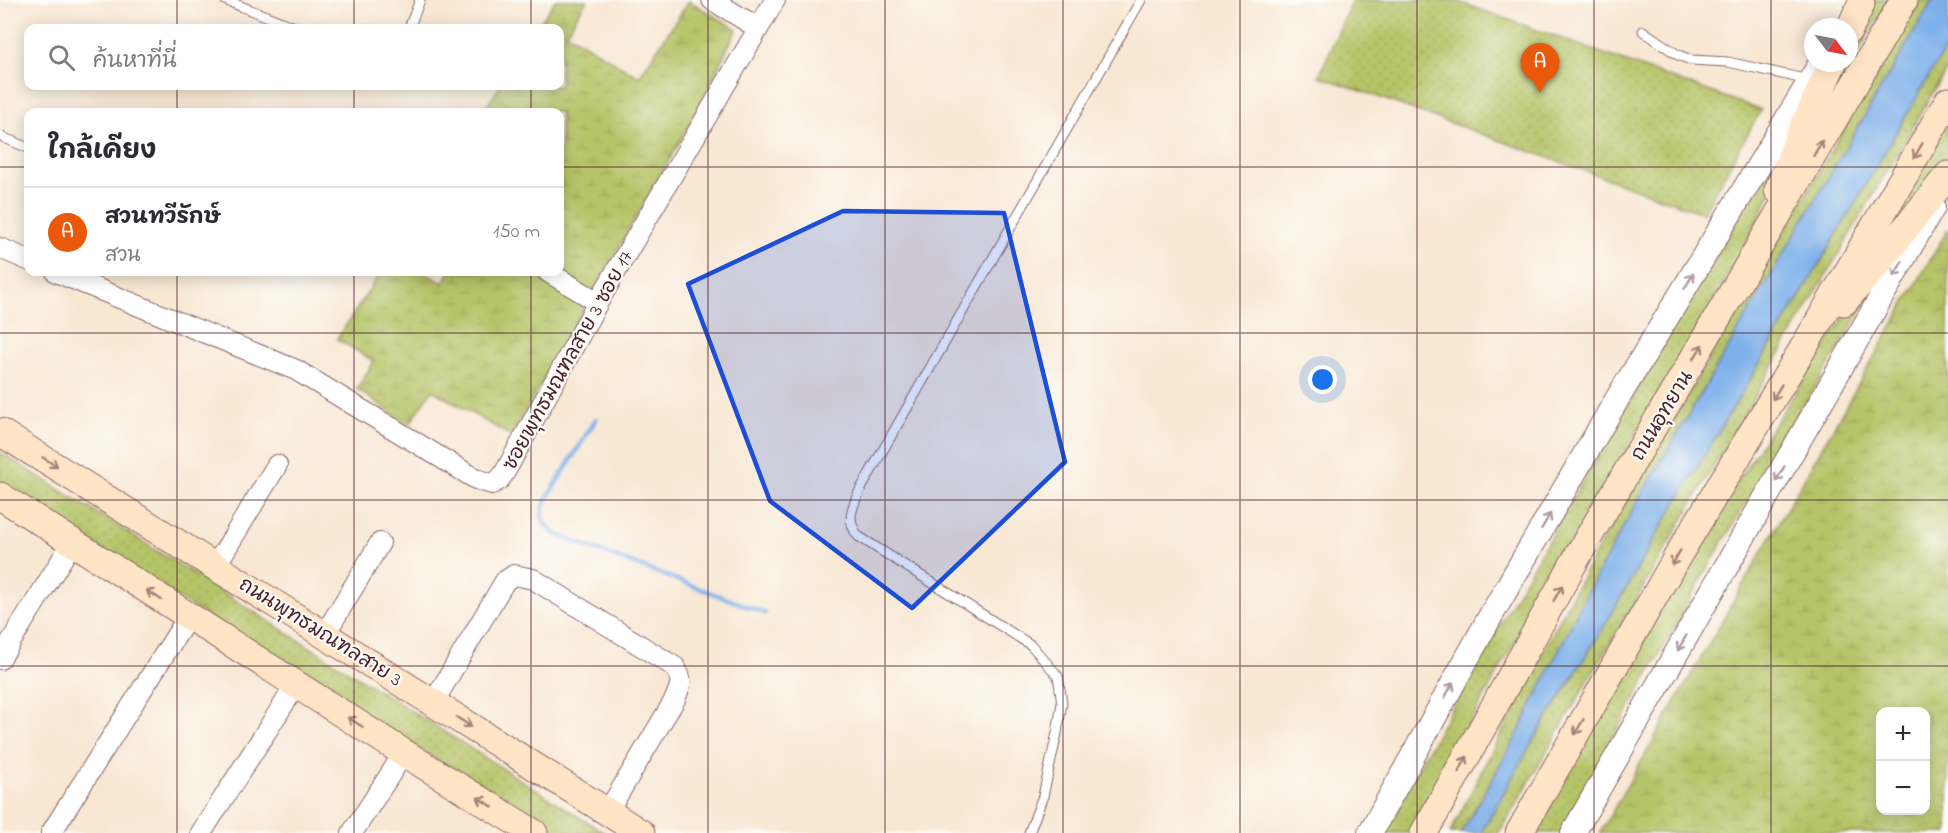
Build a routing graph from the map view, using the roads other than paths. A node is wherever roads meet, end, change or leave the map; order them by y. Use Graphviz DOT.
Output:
graph roads {
  1 [pos="225,0"];
  2 [pos="420,0"];
  3 [pos="712,0"];
  4 [pos="775,0"];
  5 [pos="1141,0"];
  6 [pos="1904,0"];
  7 [pos="1862,2"];
  8 [pos="1851,18"];
  9 [pos="1855,18"];
  10 [pos="287,24"];
  11 [pos="411,24"];
  12 [pos="758,28"];
  13 [pos="1643,31"];
  14 [pos="1804,71"];
  15 [pos="1815,72"];
  16 [pos="1829,72"];
  17 [pos="1948,101"];
  18 [pos="0,136"];
  19 [pos="24,146"];
  20 [pos="1948,175"];
  21 [pos="1948,182"];
  22 [pos="0,248"];
  23 [pos="24,258"];
  24 [pos="1746,272"];
  25 [pos="66,276"];
  26 [pos="555,276"];
  27 [pos="598,302"];
  28 [pos="1802,350"];
  29 [pos="0,432"];
  30 [pos="277,465"];
  31 [pos="0,496"];
  32 [pos="72,543"];
  33 [pos="380,543"];
  34 [pos="216,565"];
  35 [pos="188,617"];
  36 [pos="325,634"];
  37 [pos="0,659"];
  38 [pos="296,685"];
  39 [pos="433,703"];
  40 [pos="404,753"];
  41 [pos="1441,802"];
  42 [pos="608,813"];
  43 [pos="519,829"];
  44 [pos="51,833"];
  45 [pos="201,833"];
  46 [pos="352,833"];
  47 [pos="641,833"];
  48 [pos="1029,833"];
  49 [pos="1370,833"];
  50 [pos="1424,833"];
  51 [pos="1442,833"];
  52 [pos="1521,833"];
  53 [pos="1573,833"];
  1 -- 10 [label="lane"];
  2 -- 11 [label="lane"];
  3 -- 12 [label="street"];
  4 -- 12 [label="street, ซอยพุทธมณฑลสาย 3 ซอย 17"];
  5 -- 48 [label="lane"];
  24 -- 6 [label="main road, ถนนอุทยาน, one-way"];
  7 -- 8 [label="street"];
  7 -- 9 [label="main road"];
  12 -- 27 [label="street, ซอยพุทธมณฑลสาย 3 ซอย 17"];
  13 -- 14 [label="lane"];
  49 -- 15 [label="street, one-way"];
  16 -- 24 [label="main road"];
  17 -- 28 [label="main road, one-way"];
  18 -- 19 [label="lane"];
  20 -- 28 [label="main road"];
  21 -- 53 [label="street, one-way"];
  22 -- 23 [label="street"];
  41 -- 24 [label="main road, ถนนอุทยาน, one-way"];
  25 -- 27 [label="street, ซอยพุทธมณฑลสาย 3 ซอย 17"];
  26 -- 27 [label="street"];
  28 -- 52 [label="main road, one-way"];
  29 -- 34 [label="main road, ถนนพุทธมณฑลสาย 3, one-way"];
  30 -- 34 [label="street"];
  31 -- 32 [label="main road"];
  35 -- 32 [label="main road, one-way"];
  32 -- 37 [label="street"];
  33 -- 36 [label="street"];
  34 -- 36 [label="main road, ถนนพุทธมณฑลสาย 3"];
  35 -- 38 [label="main road"];
  35 -- 44 [label="street"];
  36 -- 39 [label="main road, ถนนพุทธมณฑลสาย 3"];
  40 -- 38 [label="main road, one-way"];
  38 -- 45 [label="street"];
  39 -- 42 [label="main road, ถนนพุทธมณฑลสาย 3, one-way"];
  39 -- 42 [label="street"];
  43 -- 40 [label="main road, one-way"];
  40 -- 46 [label="street"];
  41 -- 50 [label="main road, ถนนอุทยาน"];
  41 -- 51 [label="main road"];
  42 -- 47 [label="main road, ถนนพุทธมณฑลสาย 3"];
}
